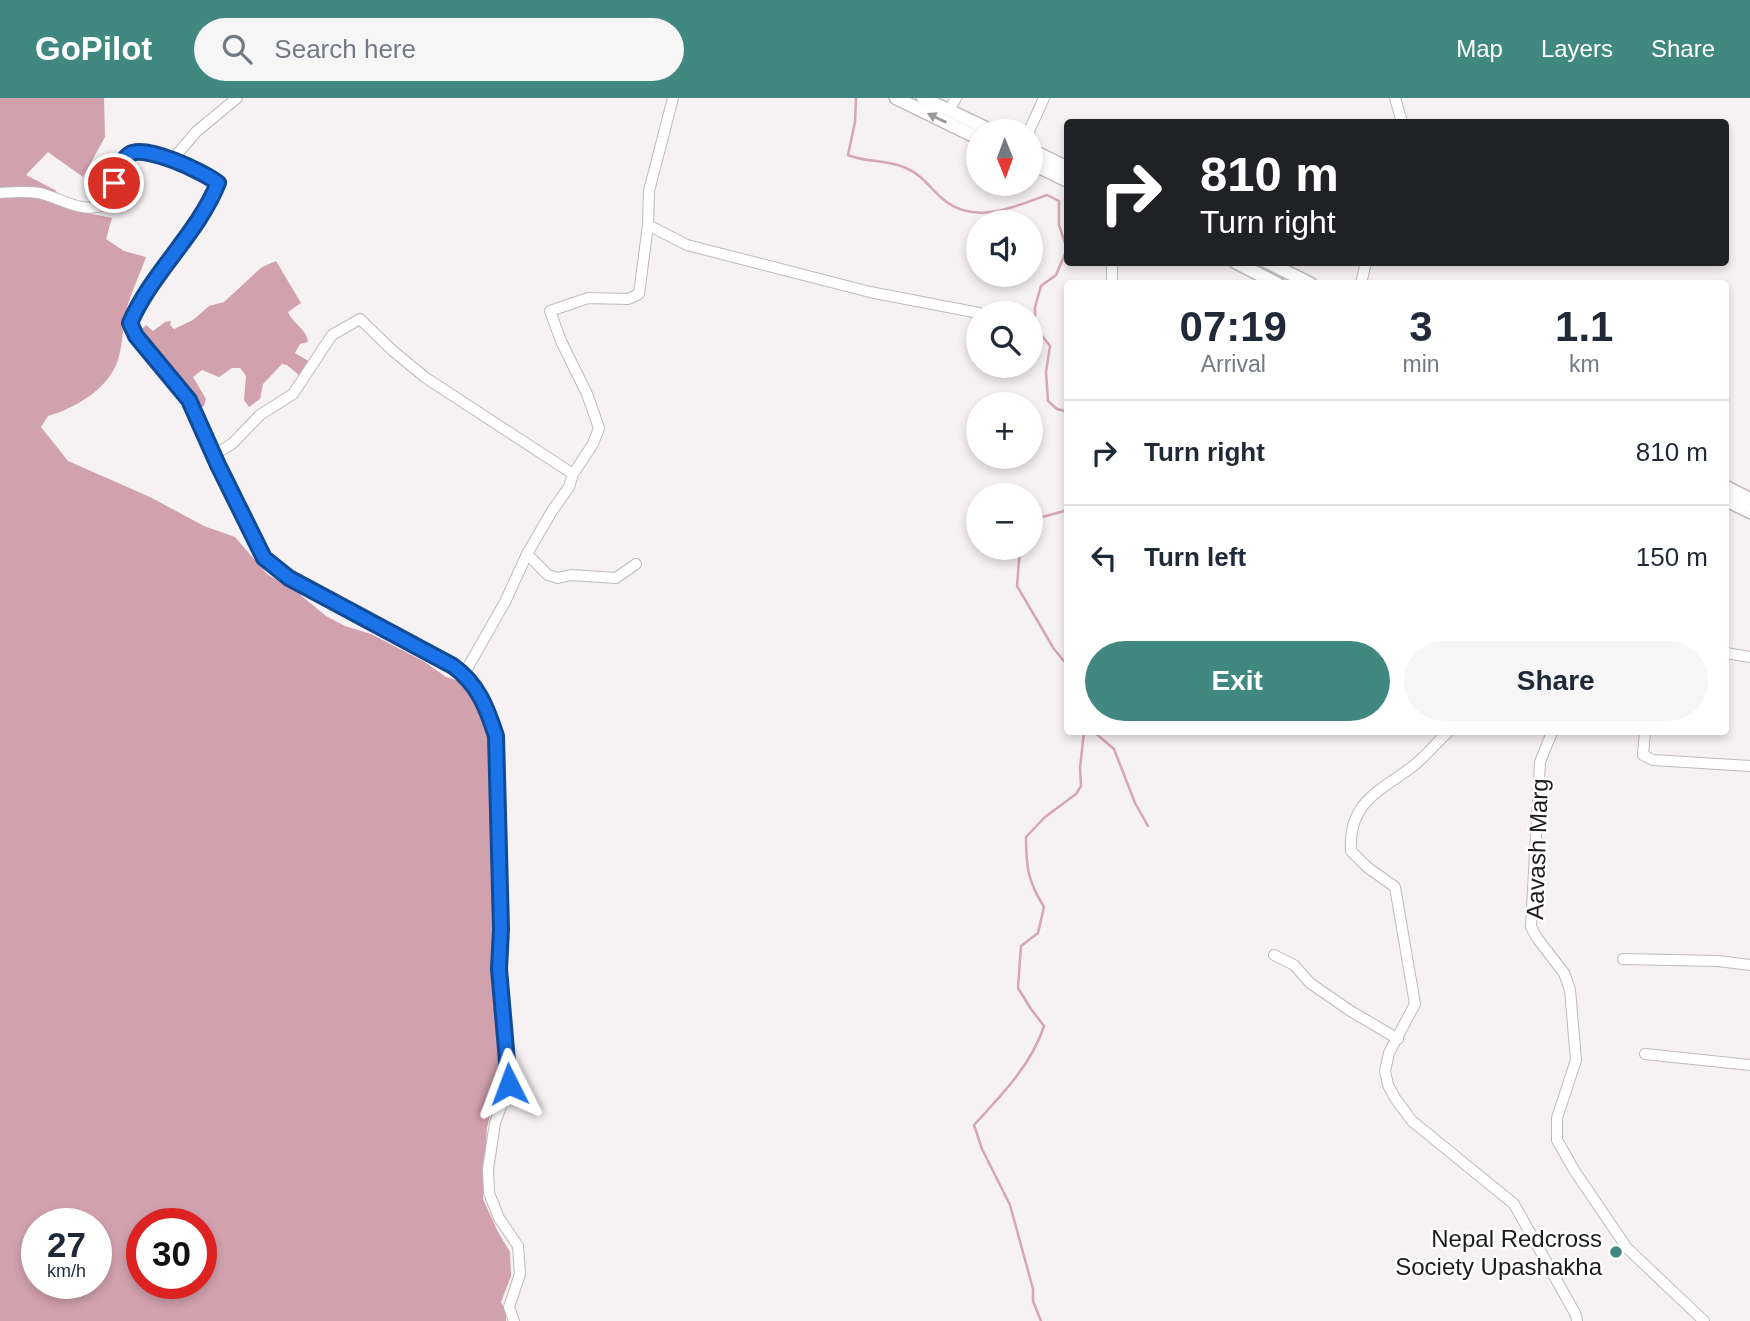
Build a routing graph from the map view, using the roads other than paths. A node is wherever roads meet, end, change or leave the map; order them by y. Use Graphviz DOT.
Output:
graph roads {
  1 [pos="237,98"];
  2 [pos="673,98"];
  3 [pos="896,98"];
  4 [pos="923,98"];
  5 [pos="956,98"];
  6 [pos="1044,98"];
  7 [pos="1395,98"];
  8 [pos="949,110"];
  9 [pos="967,119"];
  10 [pos="1034,119"];
  11 [pos="1401,119"];
  12 [pos="966,132"];
  13 [pos="1043,156"];
  14 [pos="172,160"];
  15 [pos="1064,165"];
  16 [pos="1043,169"];
  17 [pos="1064,179"];
  18 [pos="0,193"];
  19 [pos="648,225"];
  20 [pos="1243,266"];
  21 [pos="1275,266"];
  22 [pos="1270,280"];
  23 [pos="1303,280"];
  24 [pos="966,310"];
  25 [pos="214,454"];
  26 [pos="573,474"];
  27 [pos="1729,488"];
  28 [pos="1750,499"];
  29 [pos="1729,502"];
  30 [pos="1750,512"];
  31 [pos="527,554"];
  32 [pos="636,564"];
  33 [pos="1729,654"];
  34 [pos="1750,657"];
  35 [pos="464,674"];
  36 [pos="1445,735"];
  37 [pos="1551,735"];
  38 [pos="1645,735"];
  39 [pos="1750,766"];
  40 [pos="1274,955"];
  41 [pos="1623,960"];
  42 [pos="1750,965"];
  43 [pos="1398,1039"];
  44 [pos="1645,1054"];
  45 [pos="1750,1065"];
  46 [pos="514,1321"];
  47 [pos="1577,1321"];
  48 [pos="1704,1321"];
  1 -- 14 [label="street"];
  2 -- 19 [label="street"];
  12 -- 3 [label="main road, one-way"];
  4 -- 8 [label="main road"];
  5 -- 8 [label="street"];
  6 -- 10 [label="street"];
  7 -- 11 [label="street"];
  8 -- 9 [label="main road"];
  13 -- 15 [label="main road"];
  14 -- 18 [label="street"];
  14 -- 25 [label="street"];
  16 -- 17 [label="main road"];
  19 -- 24 [label="street"];
  19 -- 26 [label="street"];
  20 -- 22 [label="main road"];
  21 -- 23 [label="main road"];
  25 -- 26 [label="street"];
  25 -- 35 [label="street"];
  26 -- 31 [label="street"];
  27 -- 28 [label="main road"];
  29 -- 30 [label="main road"];
  31 -- 32 [label="street"];
  31 -- 35 [label="street"];
  33 -- 34 [label="street"];
  35 -- 46 [label="street"];
  36 -- 43 [label="street"];
  37 -- 48 [label="street, Aavash Marg"];
  38 -- 39 [label="street"];
  40 -- 43 [label="street"];
  41 -- 42 [label="street"];
  43 -- 47 [label="street"];
  44 -- 45 [label="street"];
}
